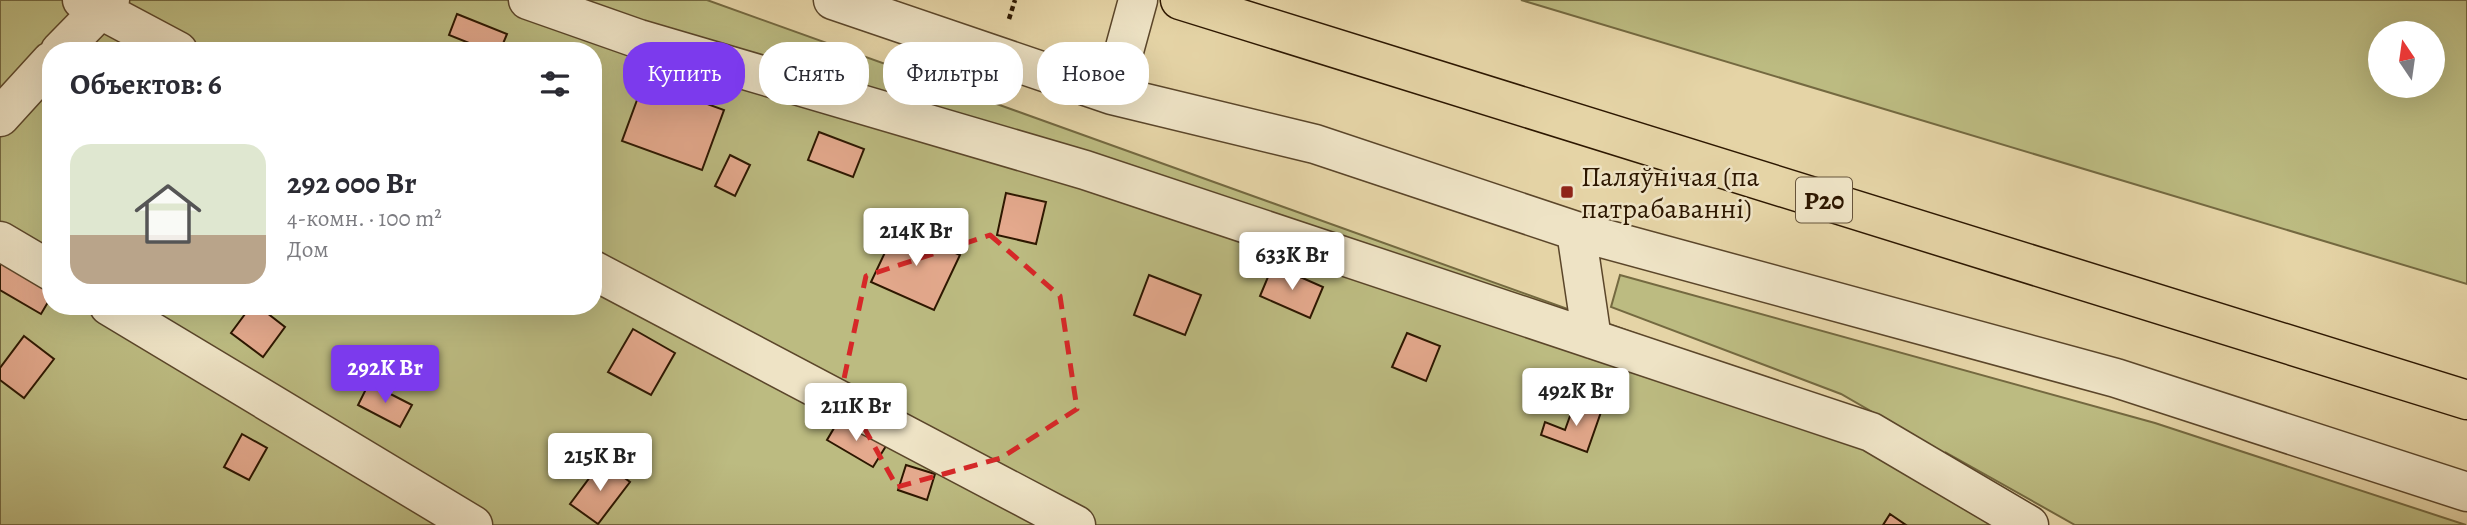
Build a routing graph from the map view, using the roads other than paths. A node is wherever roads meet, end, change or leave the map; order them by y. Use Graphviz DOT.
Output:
graph roads {
  1 [pos="528,0"];
  2 [pos="833,0"];
  3 [pos="1138,0"];
  4 [pos="1180,0"];
  5 [pos="97,3"];
  6 [pos="67,42"];
  7 [pos="163,42"];
  8 [pos="1127,42"];
  9 [pos="1037,69"];
  10 [pos="42,71"];
  11 [pos="1149,104"];
  12 [pos="0,117"];
  13 [pos="1576,231"];
  14 [pos="0,241"];
  15 [pos="42,266"];
  16 [pos="602,275"];
  17 [pos="124,315"];
  18 [pos="1592,339"];
  19 [pos="2467,400"];
  20 [pos="2467,492"];
  21 [pos="473,525"];
  22 [pos="1076,525"];
  23 [pos="2029,525"];
  1 -- 18 [label="lane"];
  2 -- 9 [label="lane"];
  3 -- 8 [label="lane"];
  4 -- 19 [label="main road, Р20"];
  5 -- 6 [label="lane"];
  5 -- 7 [label="lane"];
  10 -- 12 [label="lane"];
  11 -- 13 [label="lane"];
  13 -- 18 [label="lane"];
  13 -- 20 [label="lane"];
  14 -- 15 [label="lane"];
  16 -- 22 [label="lane"];
  17 -- 21 [label="lane"];
  18 -- 23 [label="lane"];
}
